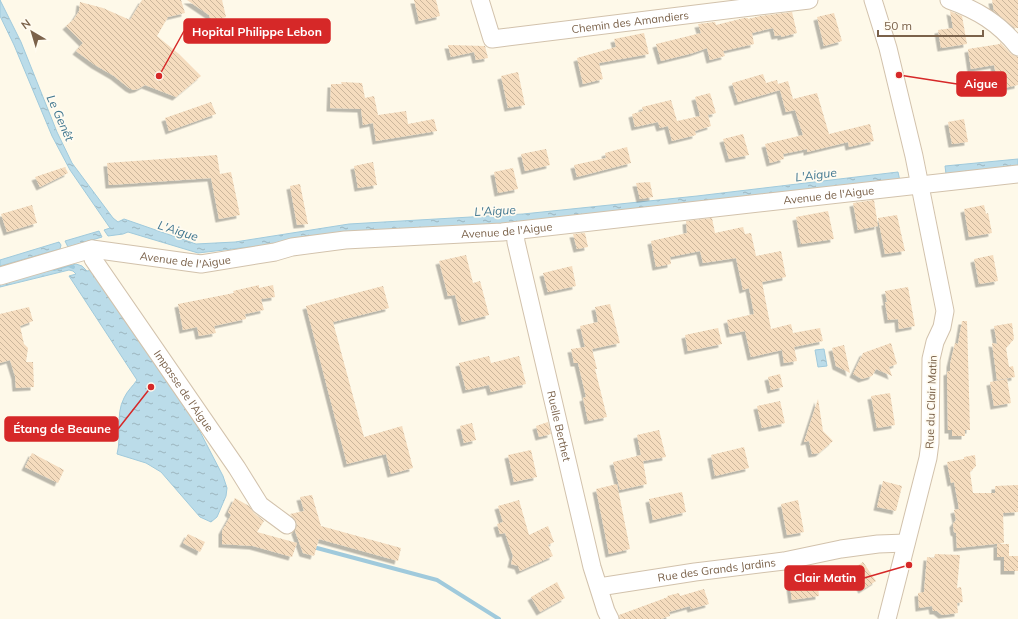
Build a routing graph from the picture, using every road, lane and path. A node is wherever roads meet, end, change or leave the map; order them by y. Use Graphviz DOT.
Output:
graph roads {
  1 [pos="480,0"];
  2 [pos="809,0"];
  3 [pos="873,0"];
  4 [pos="950,0"];
  5 [pos="1018,47"];
  6 [pos="918,176"];
  7 [pos="1018,177"];
  8 [pos="515,231"];
  9 [pos="92,249"];
  10 [pos="0,276"];
  11 [pos="287,525"];
  12 [pos="906,543"];
  13 [pos="599,587"];
  14 [pos="610,619"];
  15 [pos="887,619"];
  1 -- 2 [label="street, Chemin des Amandiers"];
  3 -- 6 [label="street, Rue du Clair Matin"];
  4 -- 5 [label="street"];
  6 -- 7 [label="street, Avenue de l'Aigue"];
  6 -- 8 [label="street, Avenue de l'Aigue"];
  6 -- 12 [label="street, Rue du Clair Matin"];
  8 -- 9 [label="street, Avenue de l'Aigue"];
  8 -- 13 [label="street, Ruelle Berthet"];
  9 -- 10 [label="street, Avenue de l'Aigue"];
  9 -- 11 [label="street, Impasse de l'Aigue"];
  12 -- 13 [label="street, Rue des Grands Jardins"];
  12 -- 15 [label="street, Rue du Clair Matin"];
  13 -- 14 [label="street, Ruelle Berthet"];
}
